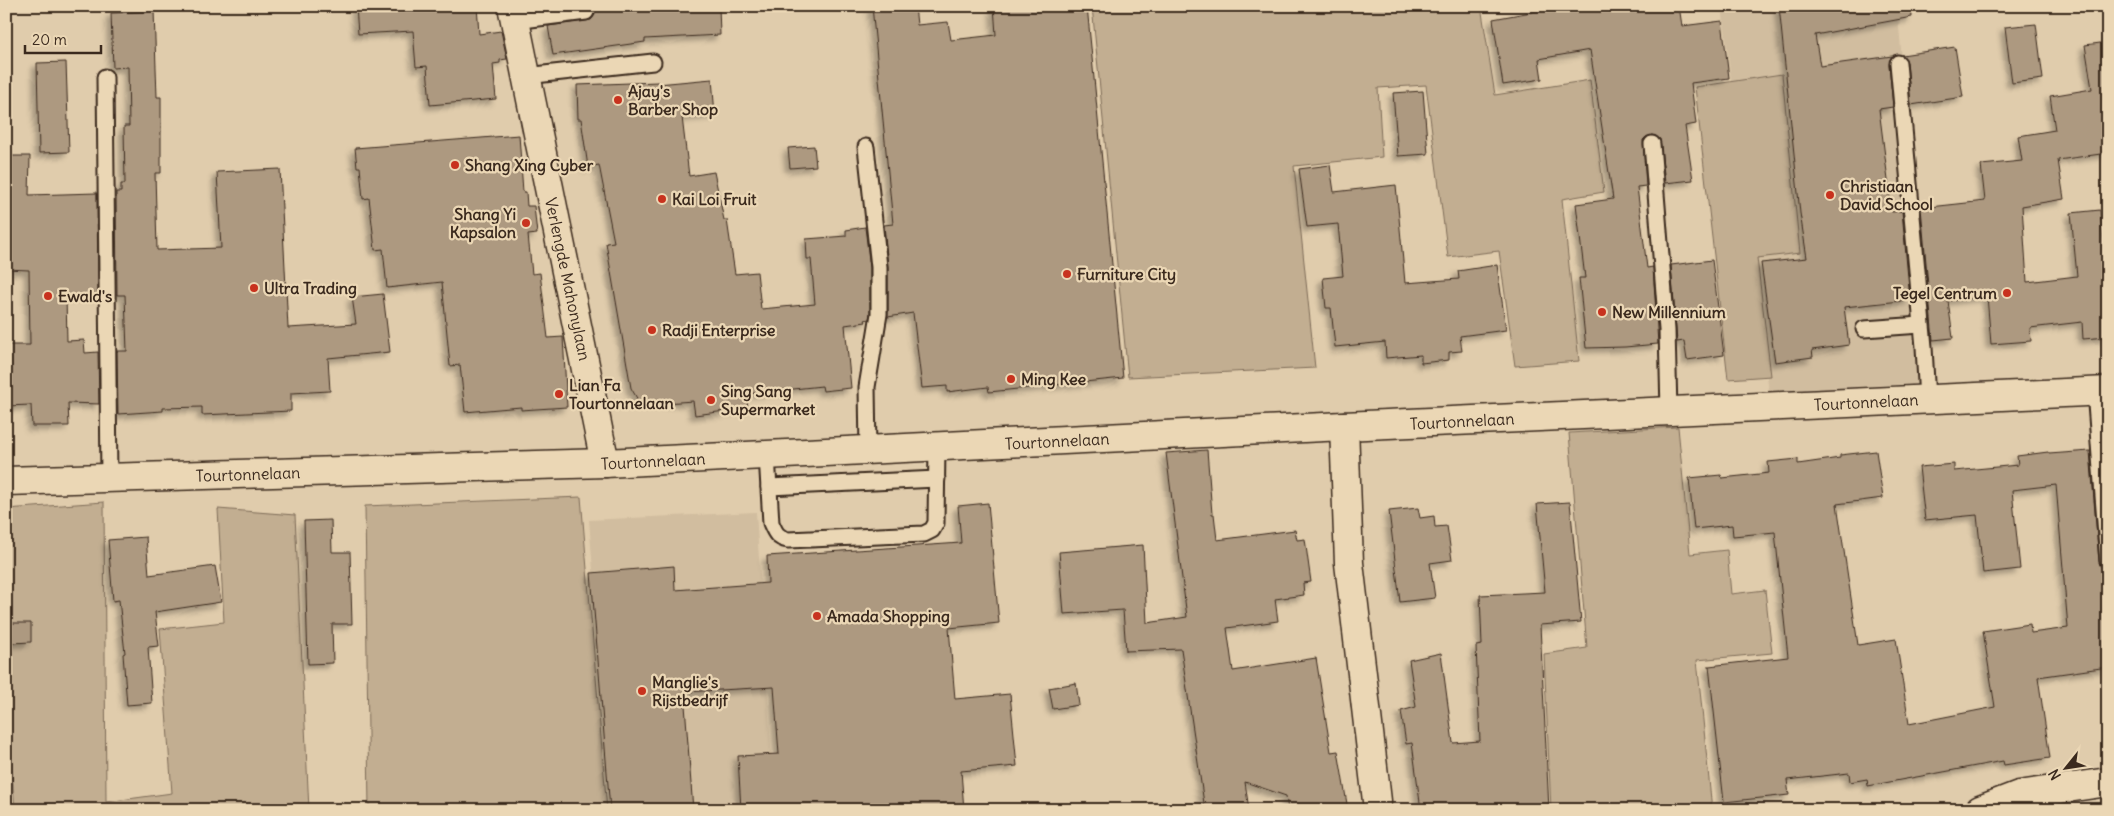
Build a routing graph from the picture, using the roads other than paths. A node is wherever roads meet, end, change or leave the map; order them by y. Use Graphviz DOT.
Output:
graph roads {
  1 [pos="586,12"];
  2 [pos="514,14"];
  3 [pos="653,62"];
  4 [pos="1898,63"];
  5 [pos="526,76"];
  6 [pos="105,77"];
  7 [pos="1652,144"];
  8 [pos="866,147"];
  9 [pos="1921,325"];
  10 [pos="1864,329"];
  11 [pos="2102,391"];
  12 [pos="1927,400"];
  13 [pos="1669,411"];
  14 [pos="1344,426"];
  15 [pos="937,447"];
  16 [pos="868,450"];
  17 [pos="767,455"];
  18 [pos="606,463"];
  19 [pos="109,479"];
  20 [pos="937,479"];
  21 [pos="6,480"];
  22 [pos="769,487"];
  23 [pos="2108,561"];
  24 [pos="2108,782"];
  25 [pos="1377,801"];
  26 [pos="1980,810"];
  1 -- 2 [label="lane"];
  2 -- 5 [label="street, Verlengde Mahonylaan"];
  3 -- 5 [label="lane"];
  4 -- 9 [label="lane"];
  5 -- 18 [label="street, Verlengde Mahonylaan"];
  6 -- 19 [label="lane"];
  7 -- 13 [label="lane"];
  8 -- 16 [label="lane"];
  9 -- 10 [label="lane"];
  9 -- 12 [label="lane"];
  11 -- 12 [label="street, Tourtonnelaan"];
  11 -- 23 [label="lane"];
  12 -- 13 [label="street, Tourtonnelaan"];
  13 -- 14 [label="street, Tourtonnelaan"];
  14 -- 15 [label="street, Tourtonnelaan"];
  14 -- 25 [label="street"];
  15 -- 16 [label="street, Tourtonnelaan"];
  15 -- 20 [label="lane"];
  16 -- 17 [label="street, Tourtonnelaan"];
  17 -- 18 [label="street, Tourtonnelaan"];
  17 -- 22 [label="lane"];
  18 -- 19 [label="street, Tourtonnelaan"];
  19 -- 21 [label="street, Tourtonnelaan"];
  20 -- 22 [label="lane"];
  20 -- 22 [label="lane"];
  24 -- 26 [label="street"];
}
